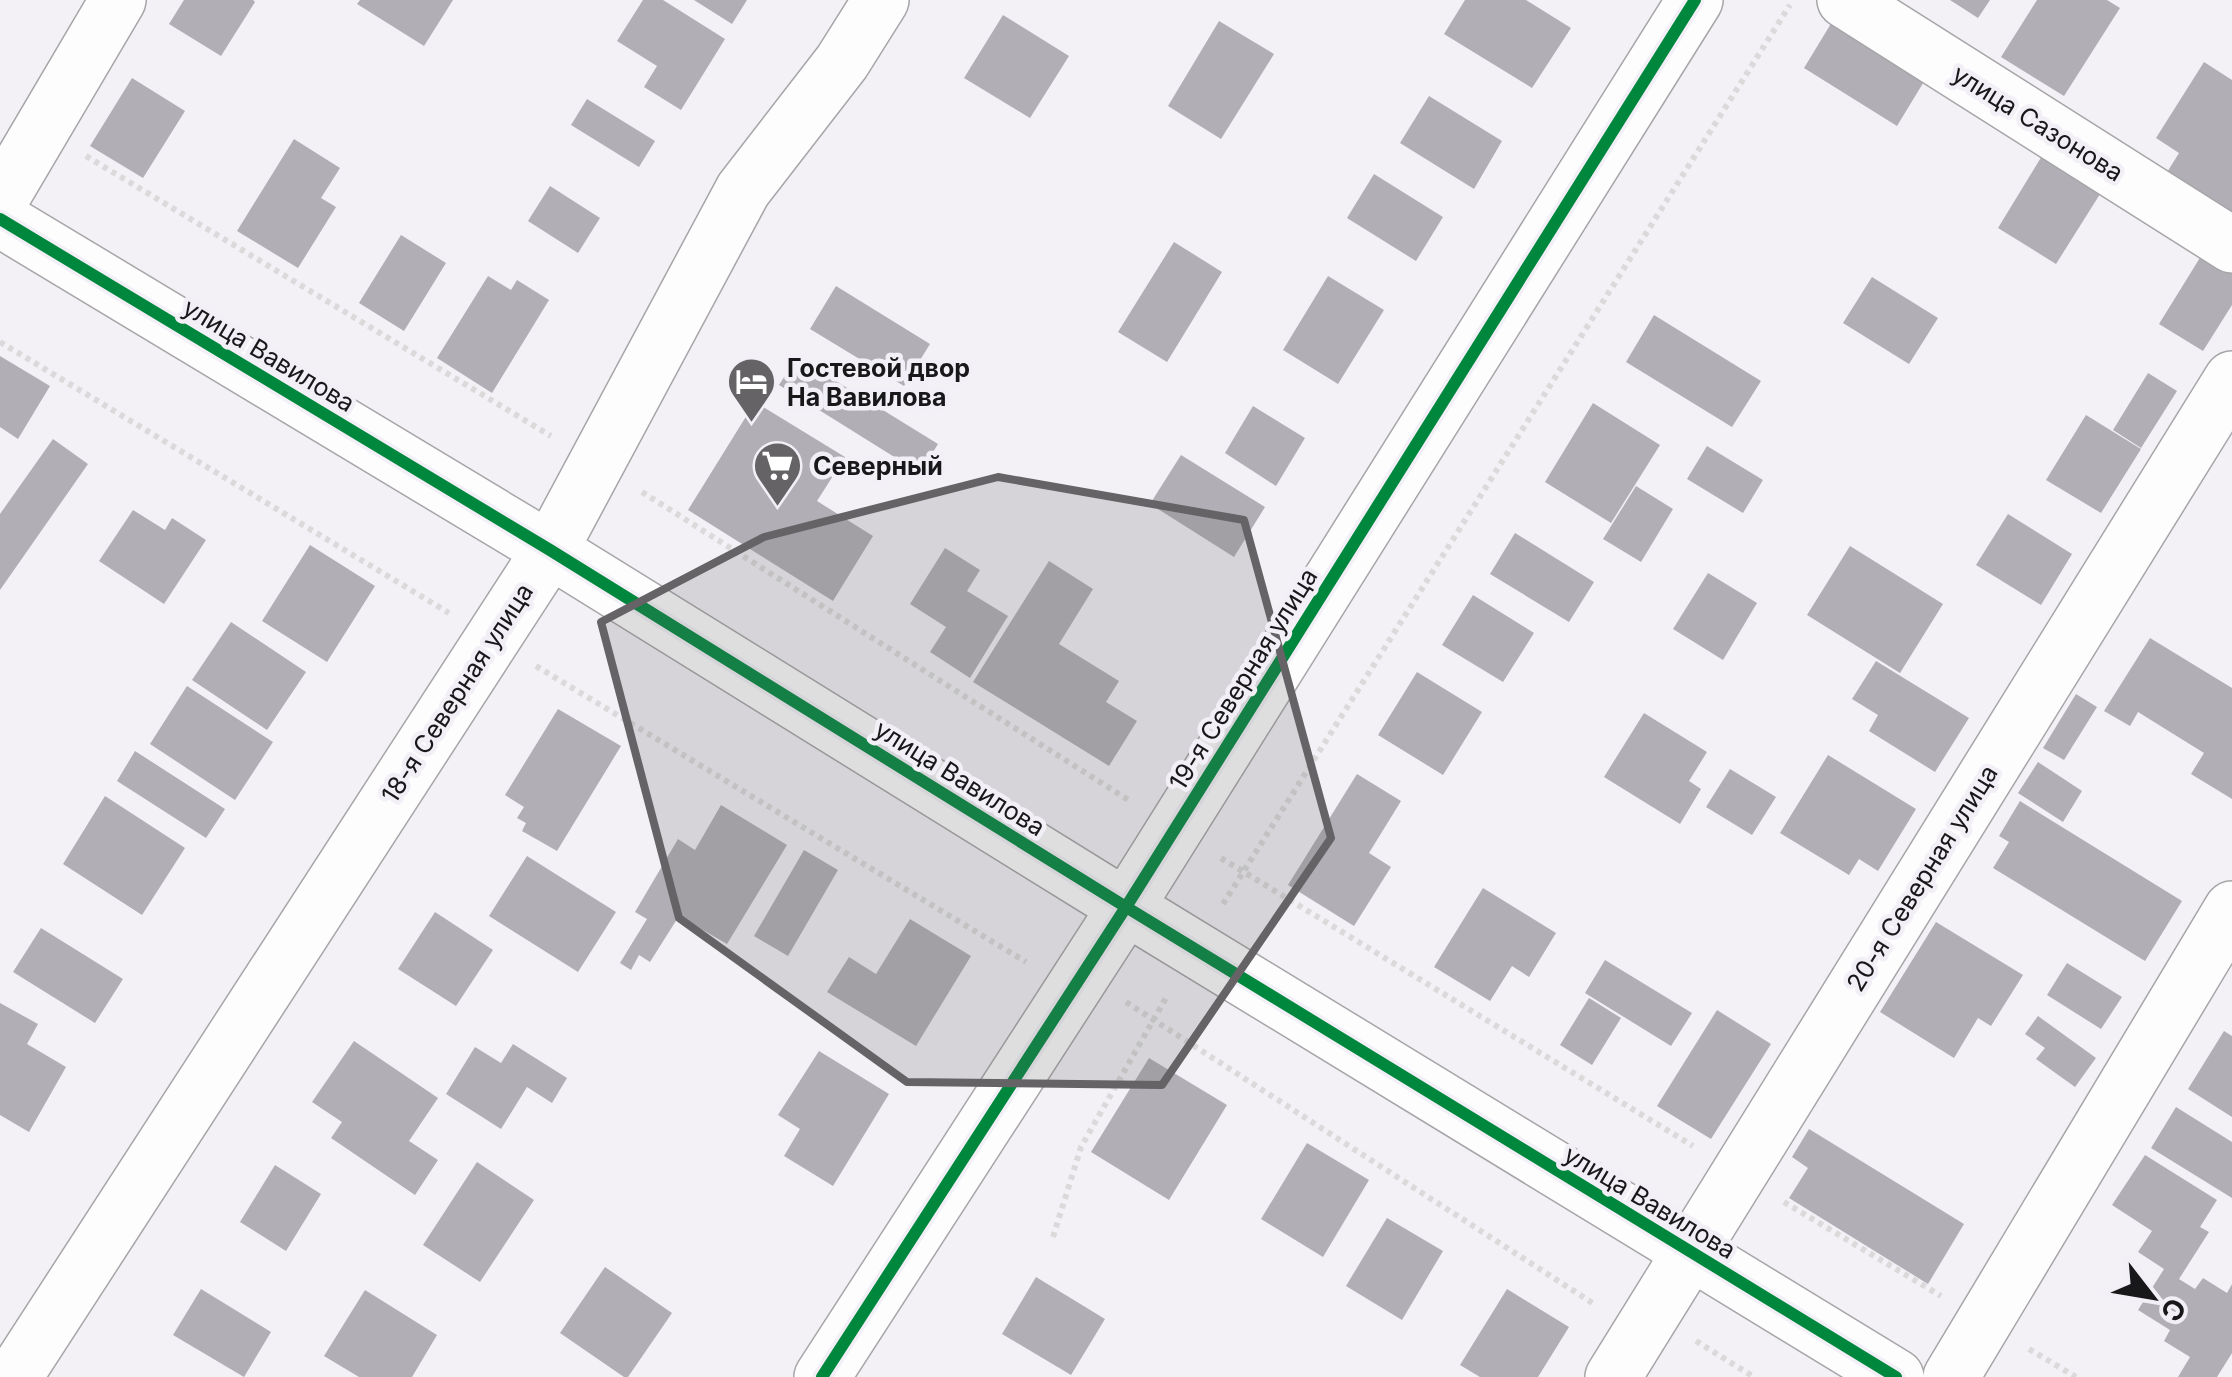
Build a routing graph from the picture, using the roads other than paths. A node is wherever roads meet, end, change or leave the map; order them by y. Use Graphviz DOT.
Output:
graph roads {
  1 [pos="118,0"];
  2 [pos="881,0"];
  3 [pos="1695,0"];
  4 [pos="1844,0"];
  5 [pos="0,200"];
  6 [pos="0,219"];
  7 [pos="2232,245"];
  8 [pos="2232,379"];
  9 [pos="550,550"];
  10 [pos="1126,907"];
  11 [pos="2232,910"];
  12 [pos="1690,1253"];
  13 [pos="1635,1342"];
  14 [pos="14,1377"];
  15 [pos="822,1377"];
  16 [pos="1896,1377"];
  17 [pos="1950,1377"];
  1 -- 5 [label="street"];
  2 -- 9 [label="street, 18-я Северная улица"];
  3 -- 10 [label="street, 19-я Северная улица"];
  4 -- 7 [label="street, улица Сазонова"];
  6 -- 9 [label="street, улица Вавилова"];
  8 -- 12 [label="street, 20-я Северная улица"];
  9 -- 10 [label="street, улица Вавилова"];
  9 -- 14 [label="street, 18-я Северная улица"];
  10 -- 12 [label="street, улица Вавилова"];
  10 -- 15 [label="street, 19-я Северная улица"];
  11 -- 17 [label="street"];
  12 -- 13 [label="street, 20-я Северная улица"];
  12 -- 16 [label="street, улица Вавилова"];
}
